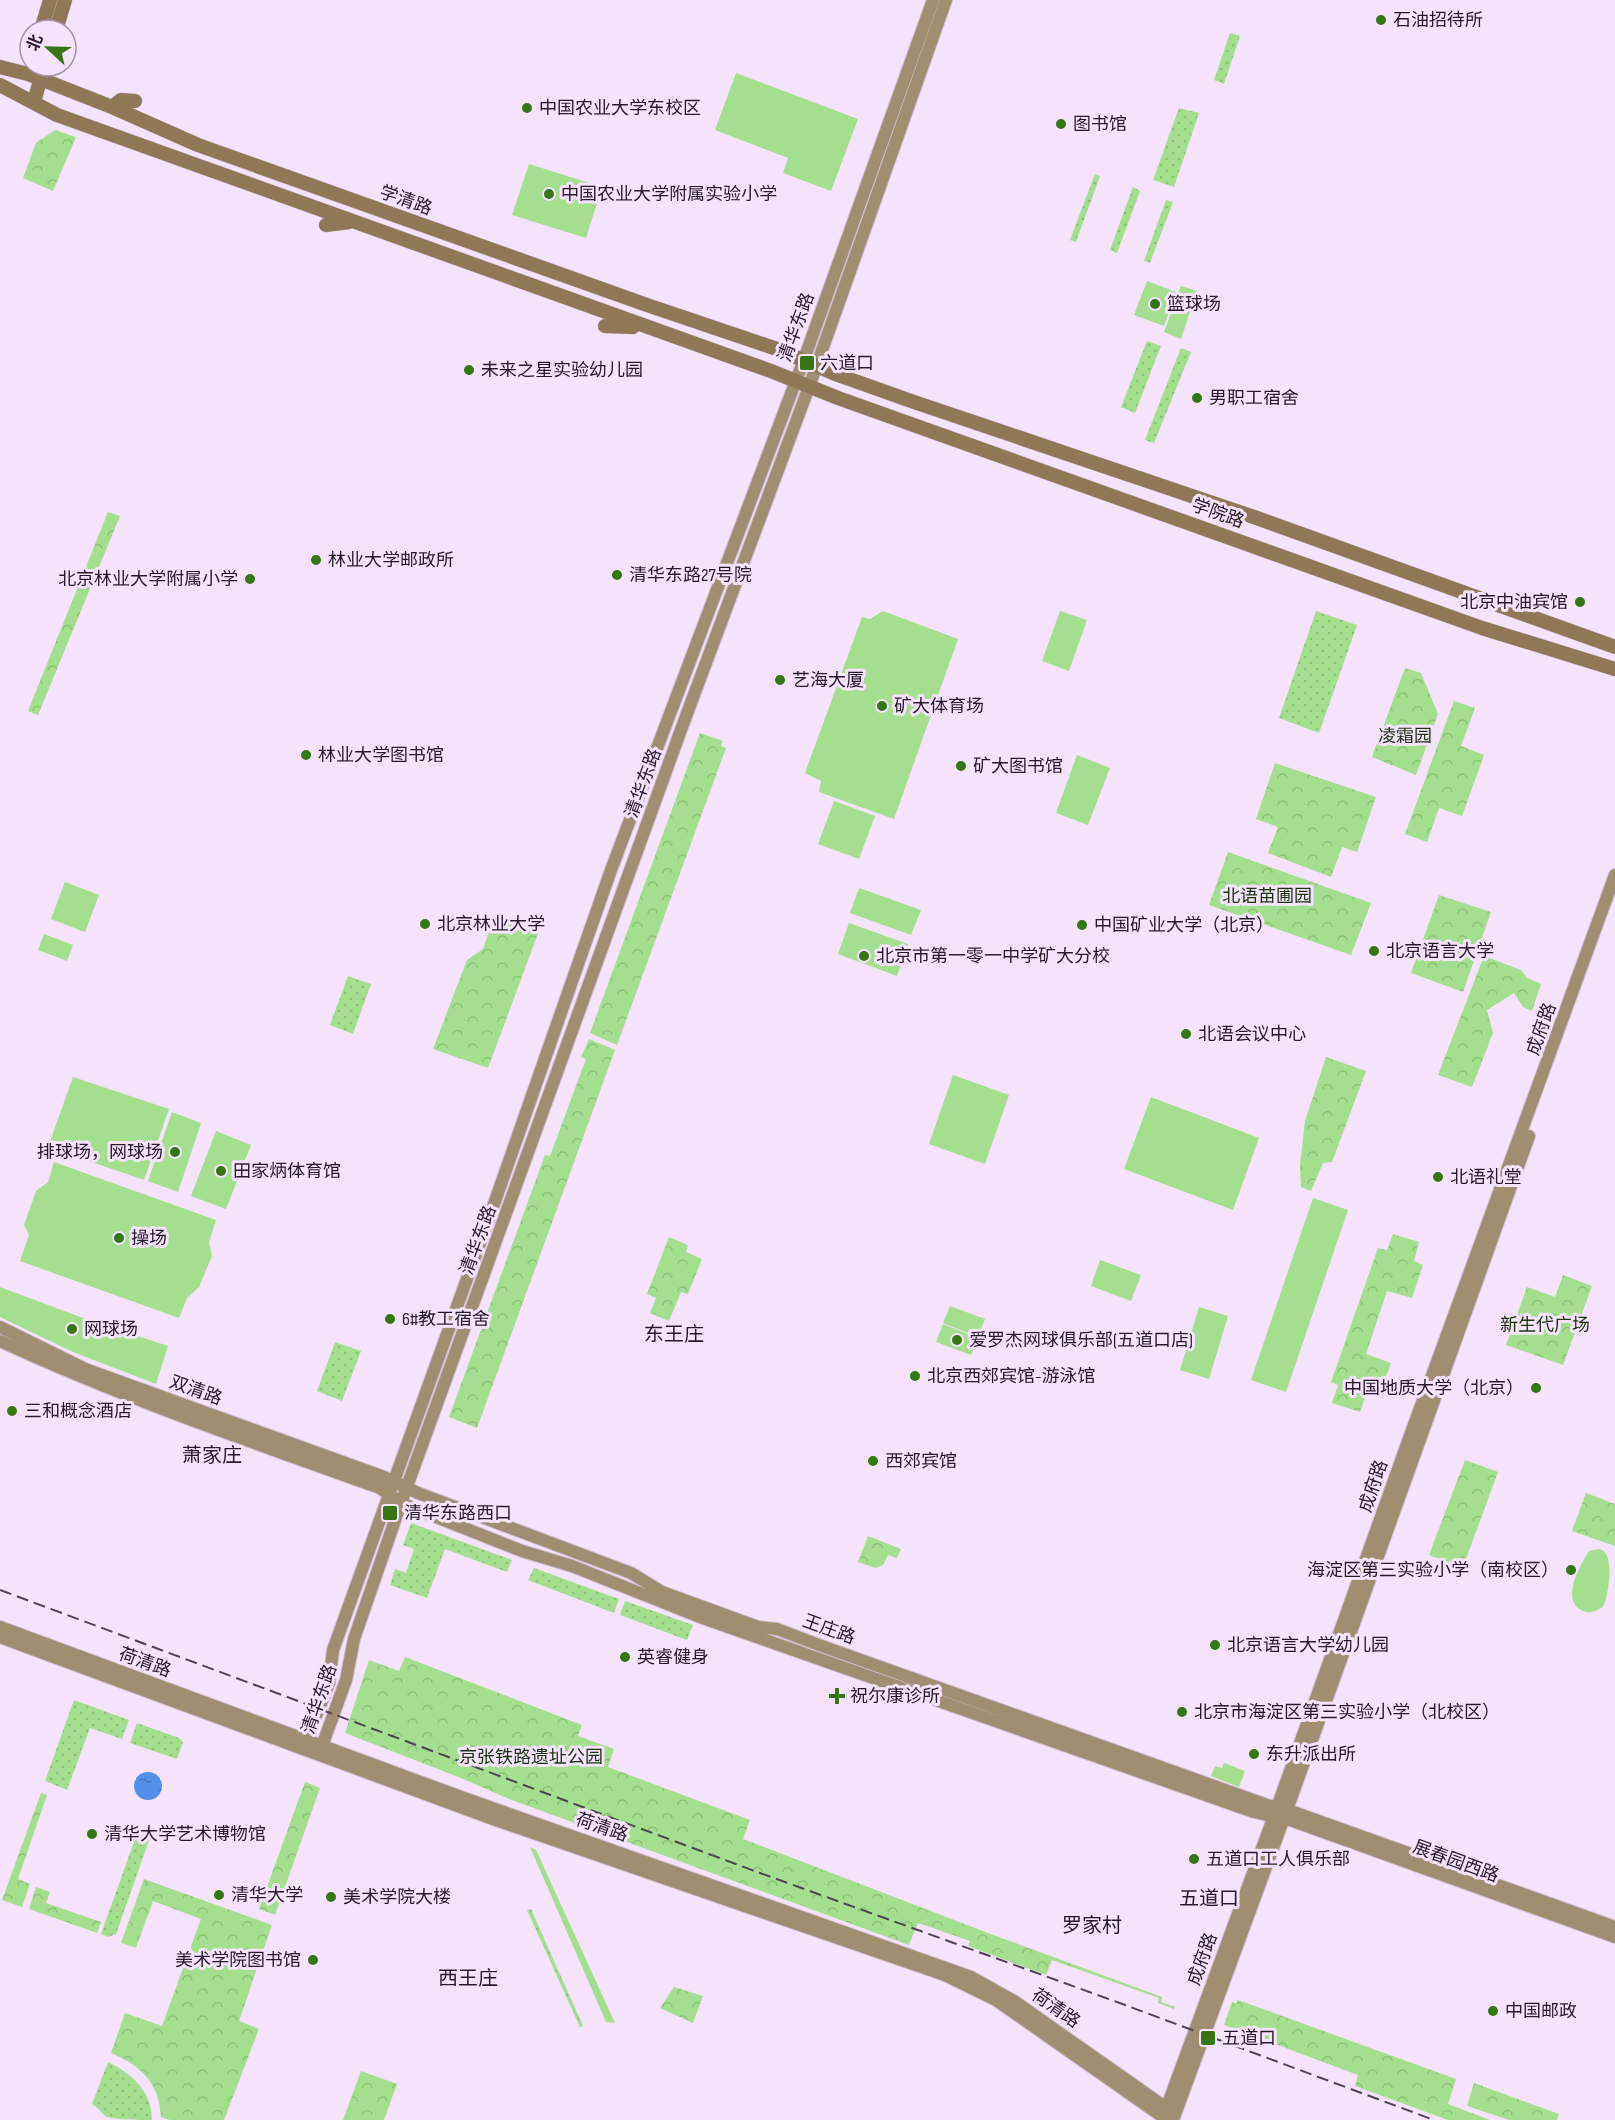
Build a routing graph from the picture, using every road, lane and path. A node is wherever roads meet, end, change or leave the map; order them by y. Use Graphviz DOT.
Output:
graph roads {
  1 [pos="50,0"];
  2 [pos="66,0"];
  3 [pos="933,0"];
  4 [pos="946,0"];
  5 [pos="45,18"];
  6 [pos="60,18"];
  7 [pos="0,66"];
  8 [pos="18,68"];
  9 [pos="32,78"];
  10 [pos="36,78"];
  11 [pos="51,78"];
  12 [pos="0,85"];
  13 [pos="21,95"];
  14 [pos="135,101"];
  15 [pos="34,102"];
  16 [pos="112,107"];
  17 [pos="352,222"];
  18 [pos="326,225"];
  19 [pos="606,326"];
  20 [pos="643,326"];
  21 [pos="809,363"];
  22 [pos="796,381"];
  23 [pos="810,387"];
  24 [pos="1116,458"];
  25 [pos="1018,462"];
  26 [pos="1092,462"];
  27 [pos="1144,468"];
  28 [pos="1038,477"];
  29 [pos="1160,485"];
  30 [pos="1615,647"];
  31 [pos="1615,669"];
  32 [pos="678,690"];
  33 [pos="694,695"];
  34 [pos="671,709"];
  35 [pos="686,716"];
  36 [pos="1615,875"];
  37 [pos="1615,900"];
  38 [pos="0,1327"];
  39 [pos="0,1341"];
  40 [pos="386,1485"];
  41 [pos="406,1488"];
  42 [pos="401,1503"];
  43 [pos="0,1627"];
  44 [pos="0,1637"];
  45 [pos="328,1731"];
  46 [pos="313,1746"];
  47 [pos="503,1811"];
  48 [pos="1278,1811"];
  49 [pos="1615,1927"];
  50 [pos="1615,1938"];
  51 [pos="1168,2116"];
  1 -- 5 [label="main road"];
  2 -- 6 [label="main road"];
  3 -- 21 [label="main road, 清华东路"];
  4 -- 21 [label="main road, 清华东路"];
  7 -- 8 [label="main road, 学清路"];
  9 -- 13 [label="main road"];
  10 -- 15 [label="main road"];
  11 -- 16 [label="main road, 学清路"];
  12 -- 13 [label="main road"];
  13 -- 15 [label="main road"];
  14 -- 16 [label="main road"];
  15 -- 17 [label="main road"];
  16 -- 21 [label="main road, 学清路"];
  17 -- 18 [label="main road"];
  17 -- 20 [label="main road"];
  19 -- 20 [label="main road"];
  20 -- 22 [label="main road"];
  21 -- 22 [label="main road, 清华东路"];
  21 -- 23 [label="main road, 清华东路"];
  21 -- 26 [label="main road, 学院路"];
  22 -- 23 [label="main road, 学院路"];
  22 -- 32 [label="main road, 清华东路"];
  23 -- 25 [label="main road, 学院路"];
  23 -- 33 [label="main road, 清华东路"];
  24 -- 26 [label="main road"];
  25 -- 28 [label="main road"];
  25 -- 31 [label="main road, 学院路"];
  26 -- 29 [label="main road, 学院路"];
  27 -- 29 [label="main road"];
  29 -- 30 [label="main road, 学院路"];
  32 -- 33 [label="main road"];
  32 -- 34 [label="main road, 清华东路"];
  33 -- 35 [label="main road, 清华东路"];
  34 -- 35 [label="main road"];
  34 -- 40 [label="main road, 清华东路"];
  35 -- 41 [label="main road, 清华东路"];
  36 -- 48 [label="main road, 成府路"];
  37 -- 48 [label="main road, 成府路"];
  38 -- 40 [label="main road, 双清路"];
  39 -- 40 [label="main road, 双清路"];
  40 -- 41 [label="main road, 王庄路"];
  40 -- 42 [label="main road, 王庄路"];
  40 -- 46 [label="main road, 清华东路"];
  41 -- 42 [label="main road, 清华东路"];
  41 -- 48 [label="main road, 王庄路"];
  42 -- 45 [label="main road, 清华东路"];
  42 -- 48 [label="main road, 王庄路"];
  43 -- 46 [label="main road, 荷清路"];
  44 -- 46 [label="main road, 荷清路"];
  45 -- 46 [label="main road, 清华东路"];
  45 -- 47 [label="main road"];
  46 -- 47 [label="main road, 荷清路"];
  46 -- 51 [label="main road, 荷清路"];
  47 -- 51 [label="main road, 荷清路"];
  48 -- 49 [label="main road, 展春园西路"];
  48 -- 50 [label="main road, 展春园西路"];
  48 -- 51 [label="main road, 成府路"];
}
